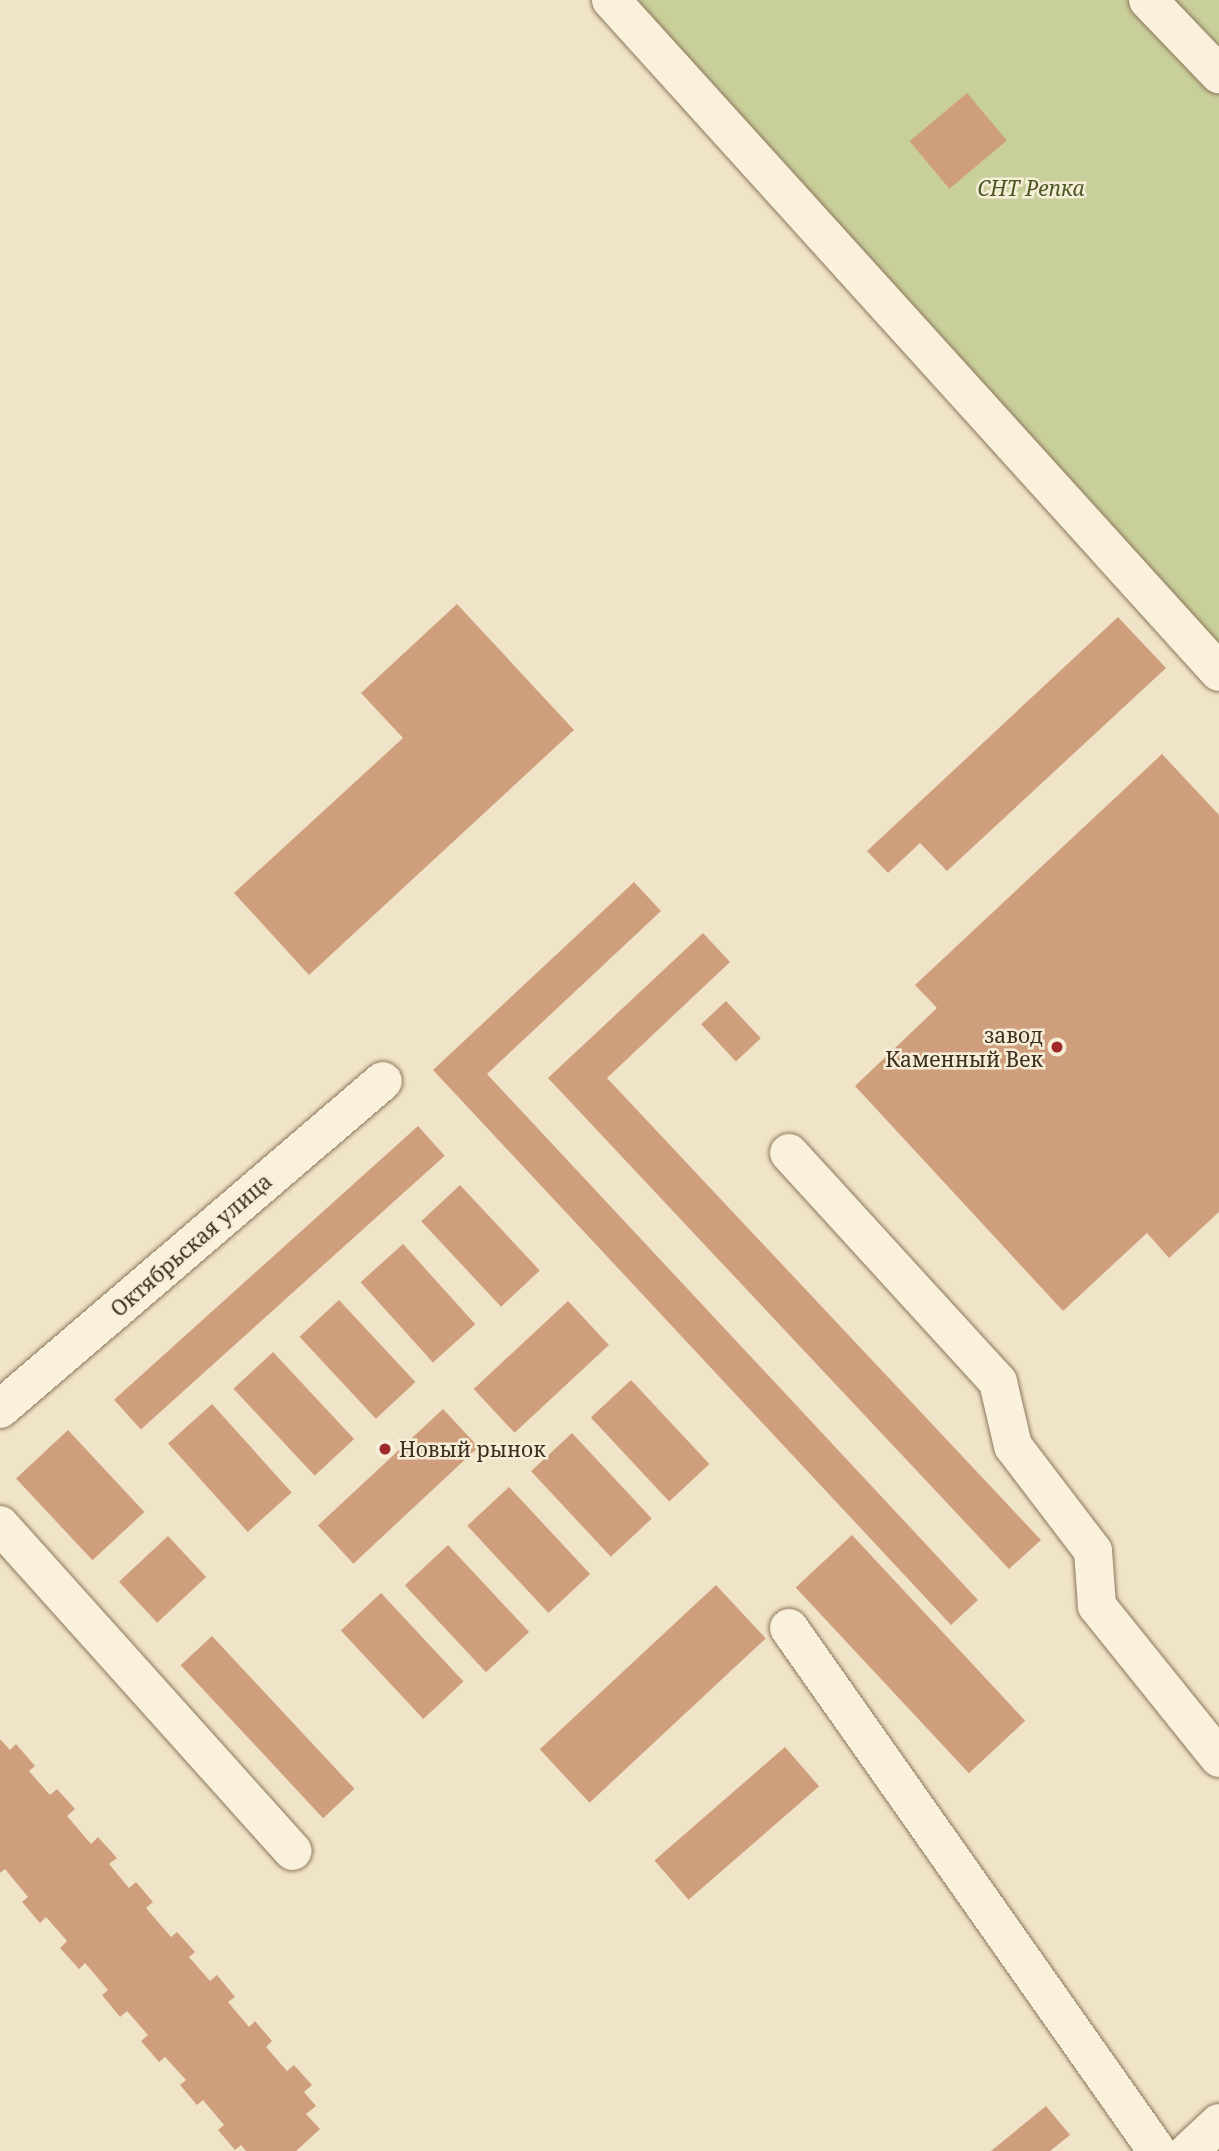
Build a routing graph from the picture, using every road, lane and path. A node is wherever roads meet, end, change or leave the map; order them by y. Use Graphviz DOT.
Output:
graph roads {
  1 [pos="611,0"];
  2 [pos="1148,0"];
  3 [pos="1219,74"];
  4 [pos="1219,672"];
  5 [pos="383,1081"];
  6 [pos="789,1153"];
  7 [pos="0,1409"];
  8 [pos="0,1525"];
  9 [pos="789,1628"];
  10 [pos="1219,1758"];
  11 [pos="293,1851"];
  12 [pos="1219,2123"];
  13 [pos="1157,2151"];
  14 [pos="1189,2151"];
  1 -- 4 [label="street"];
  2 -- 3 [label="street"];
  5 -- 7 [label="street, Октябрьская улица"];
  6 -- 10 [label="street"];
  8 -- 11 [label="street"];
  9 -- 13 [label="street"];
  12 -- 14 [label="street"];
}
